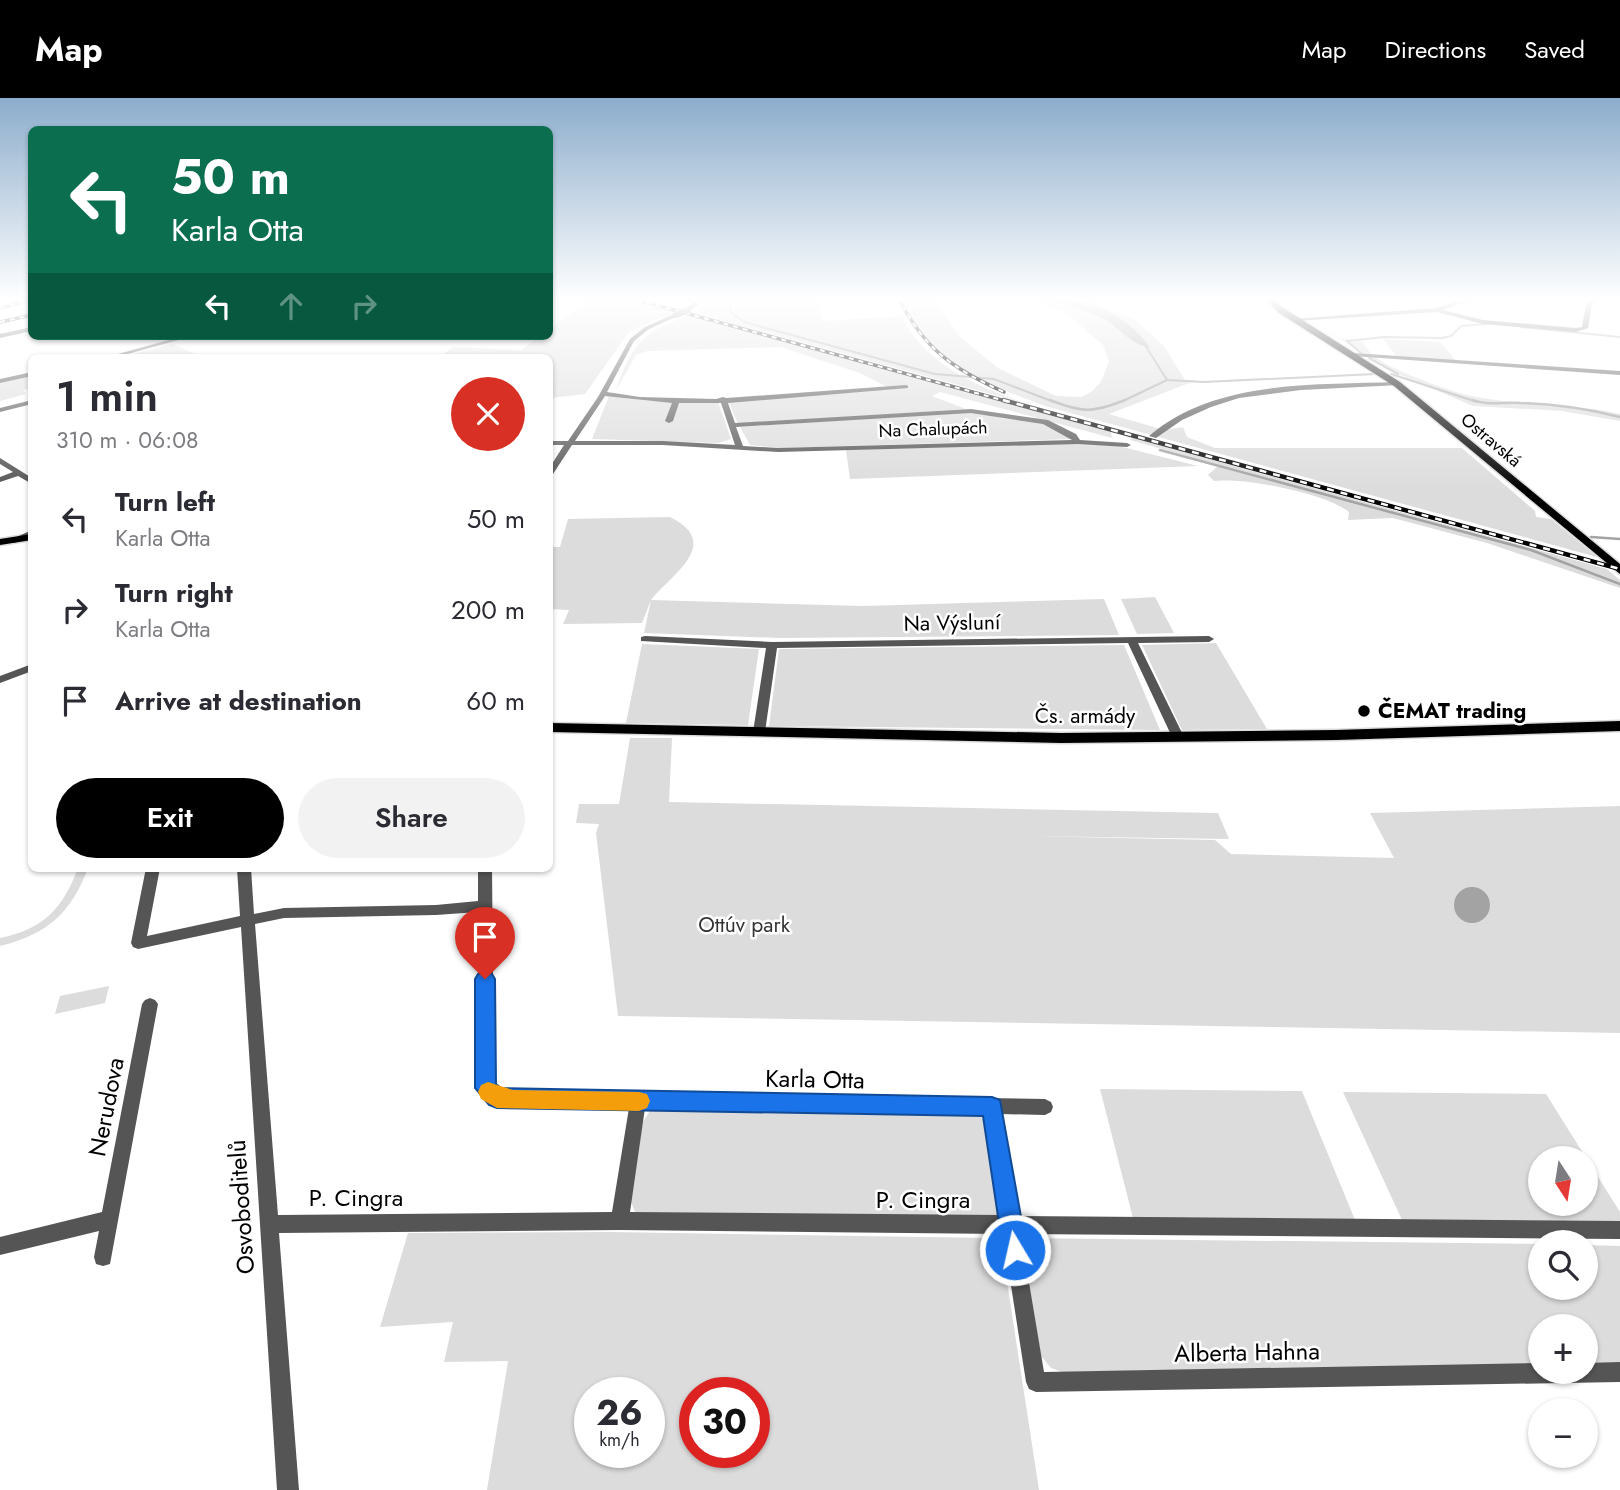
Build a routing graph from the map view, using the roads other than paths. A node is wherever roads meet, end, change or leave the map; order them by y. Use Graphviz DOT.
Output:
graph roads {
  1 [pos="620,362"];
  2 [pos="1364,362"];
  3 [pos="1457,362"];
  4 [pos="1620,373"];
  5 [pos="28,375"];
  6 [pos="0,381"];
  7 [pos="1396,384"];
  8 [pos="906,387"];
  9 [pos="603,394"];
  10 [pos="677,399"];
  11 [pos="723,399"];
  12 [pos="28,403"];
  13 [pos="0,410"];
  14 [pos="669,421"];
  15 [pos="734,425"];
  16 [pos="1153,436"];
  17 [pos="1077,442"];
  18 [pos="553,443"];
  19 [pos="572,443"];
  20 [pos="1127,445"];
  21 [pos="739,446"];
  22 [pos="0,460"];
  23 [pos="553,468"];
  24 [pos="16,474"];
  25 [pos="0,480"];
  26 [pos="28,480"];
  27 [pos="28,536"];
  28 [pos="0,542"];
  29 [pos="1620,570"];
  30 [pos="645,639"];
  31 [pos="1209,639"];
  32 [pos="1132,641"];
  33 [pos="772,645"];
  34 [pos="28,669"];
  35 [pos="0,680"];
  36 [pos="1620,726"];
  37 [pos="553,728"];
  38 [pos="759,732"];
  39 [pos="1178,737"];
  40 [pos="152,872"];
  41 [pos="244,872"];
  42 [pos="485,872"];
  43 [pos="484,906"];
  44 [pos="248,920"];
  45 [pos="150,1004"];
  46 [pos="638,1101"];
  47 [pos="992,1107"];
  48 [pos="1045,1107"];
  49 [pos="110,1220"];
  50 [pos="620,1221"];
  51 [pos="268,1224"];
  52 [pos="1010,1224"];
  53 [pos="1620,1230"];
  54 [pos="0,1246"];
  55 [pos="103,1257"];
  56 [pos="1620,1372"];
  57 [pos="288,1490"];
  1 -- 9 [label="street, bridge"];
  2 -- 7 [label="main road, Ostravská"];
  3 -- 4 [label="street"];
  5 -- 6 [label="street"];
  7 -- 16 [label="street"];
  7 -- 29 [label="main road, Ostravská"];
  8 -- 11 [label="street"];
  9 -- 10 [label="street"];
  9 -- 19 [label="street"];
  10 -- 11 [label="street"];
  10 -- 14 [label="street"];
  11 -- 15 [label="street"];
  12 -- 13 [label="street"];
  15 -- 17 [label="street"];
  15 -- 21 [label="street"];
  17 -- 20 [label="street, Na Chalupách"];
  17 -- 21 [label="street, Na Chalupách"];
  18 -- 19 [label="street, Na Chalupách"];
  19 -- 21 [label="street, Na Chalupách"];
  19 -- 23 [label="street"];
  22 -- 24 [label="street"];
  24 -- 25 [label="street"];
  24 -- 26 [label="street"];
  27 -- 28 [label="main road"];
  30 -- 33 [label="street, Na Výsluní"];
  31 -- 32 [label="street, Na Výsluní"];
  32 -- 33 [label="street, Na Výsluní"];
  32 -- 39 [label="street"];
  33 -- 38 [label="street"];
  34 -- 35 [label="street"];
  36 -- 39 [label="main road, Čs. armády"];
  37 -- 38 [label="main road, Čs. armády"];
  38 -- 39 [label="main road, Čs. armády"];
  40 -- 44 [label="street"];
  41 -- 44 [label="street, Osvoboditelů"];
  42 -- 43 [label="street, Karla Otta"];
  43 -- 44 [label="street"];
  43 -- 46 [label="street, Karla Otta"];
  44 -- 51 [label="street, Osvoboditelů"];
  45 -- 49 [label="street, Nerudova"];
  46 -- 47 [label="street, Karla Otta"];
  46 -- 50 [label="street"];
  47 -- 48 [label="street, Karla Otta"];
  47 -- 52 [label="street"];
  49 -- 54 [label="street"];
  49 -- 55 [label="street, Nerudova"];
  50 -- 51 [label="street, P. Cingra"];
  50 -- 52 [label="street, P. Cingra"];
  51 -- 57 [label="street, Osvoboditelů"];
  52 -- 53 [label="street, P. Cingra"];
  52 -- 56 [label="street, Alberta Hahna"];
}
